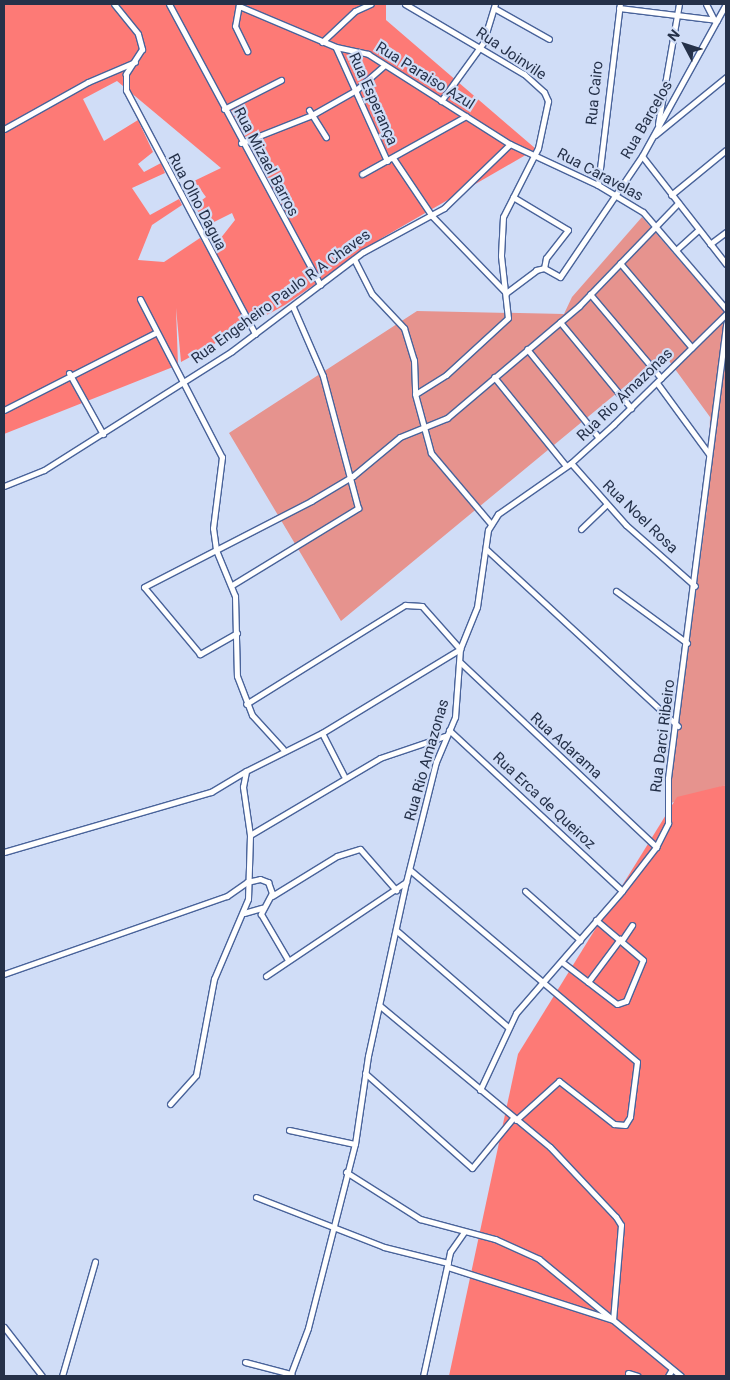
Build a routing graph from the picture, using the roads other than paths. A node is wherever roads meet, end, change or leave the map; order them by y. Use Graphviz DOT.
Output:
graph roads {
  1 [pos="114,4"];
  2 [pos="169,4"];
  3 [pos="371,4"];
  4 [pos="405,4"];
  5 [pos="680,4"];
  6 [pos="706,4"];
  7 [pos="726,4"];
  8 [pos="239,5"];
  9 [pos="494,6"];
  10 [pos="620,6"];
  11 [pos="678,15"];
  12 [pos="715,20"];
  13 [pos="548,39"];
  14 [pos="322,42"];
  15 [pos="480,47"];
  16 [pos="336,48"];
  17 [pos="247,51"];
  18 [pos="135,62"];
  19 [pos="384,66"];
  20 [pos="726,77"];
  21 [pos="281,80"];
  22 [pos="356,90"];
  23 [pos="441,101"];
  24 [pos="224,109"];
  25 [pos="311,113"];
  26 [pos="466,116"];
  27 [pos="4,129"];
  28 [pos="657,129"];
  29 [pos="654,136"];
  30 [pos="326,138"];
  31 [pos="241,143"];
  32 [pos="510,144"];
  33 [pos="726,150"];
  34 [pos="534,156"];
  35 [pos="642,156"];
  36 [pos="393,158"];
  37 [pos="387,160"];
  38 [pos="362,174"];
  39 [pos="598,185"];
  40 [pos="672,195"];
  41 [pos="617,196"];
  42 [pos="513,197"];
  43 [pos="678,203"];
  44 [pos="432,216"];
  45 [pos="655,225"];
  46 [pos="698,230"];
  47 [pos="726,232"];
  48 [pos="710,244"];
  49 [pos="676,250"];
  50 [pos="354,259"];
  51 [pos="620,264"];
  52 [pos="726,264"];
  53 [pos="544,268"];
  54 [pos="320,285"];
  55 [pos="506,293"];
  56 [pos="590,294"];
  57 [pos="140,299"];
  58 [pos="293,307"];
  59 [pos="726,309"];
  60 [pos="726,314"];
  61 [pos="560,322"];
  62 [pos="726,324"];
  63 [pos="155,333"];
  64 [pos="255,334"];
  65 [pos="692,348"];
  66 [pos="527,349"];
  67 [pos="69,373"];
  68 [pos="494,377"];
  69 [pos="661,378"];
  70 [pos="657,383"];
  71 [pos="181,384"];
  72 [pos="415,394"];
  73 [pos="631,408"];
  74 [pos="4,410"];
  75 [pos="421,428"];
  76 [pos="102,434"];
  77 [pos="599,438"];
  78 [pos="709,454"];
  79 [pos="569,464"];
  80 [pos="353,476"];
  81 [pos="4,486"];
  82 [pos="606,505"];
  83 [pos="491,524"];
  84 [pos="581,529"];
  85 [pos="486,549"];
  86 [pos="216,550"];
  87 [pos="232,585"];
  88 [pos="695,586"];
  89 [pos="616,591"];
  90 [pos="237,632"];
  91 [pos="687,643"];
  92 [pos="460,649"];
  93 [pos="460,662"];
  94 [pos="246,704"];
  95 [pos="678,726"];
  96 [pos="449,730"];
  97 [pos="322,733"];
  98 [pos="445,736"];
  99 [pos="282,749"];
  100 [pos="246,771"];
  101 [pos="344,776"];
  102 [pos="250,835"];
  103 [pos="656,847"];
  104 [pos="4,852"];
  105 [pos="410,870"];
  106 [pos="247,882"];
  107 [pos="406,882"];
  108 [pos="396,890"];
  109 [pos="525,891"];
  110 [pos="622,891"];
  111 [pos="272,896"];
  112 [pos="262,908"];
  113 [pos="244,913"];
  114 [pos="596,920"];
  115 [pos="632,925"];
  116 [pos="397,931"];
  117 [pos="580,940"];
  118 [pos="621,940"];
  119 [pos="288,960"];
  120 [pos="562,962"];
  121 [pos="4,974"];
  122 [pos="266,976"];
  123 [pos="542,982"];
  124 [pos="588,982"];
  125 [pos="379,1005"];
  126 [pos="508,1027"];
  127 [pos="365,1073"];
  128 [pos="480,1090"];
  129 [pos="170,1104"];
  130 [pos="515,1119"];
  131 [pos="289,1130"];
  132 [pos="355,1144"];
  133 [pos="346,1172"];
  134 [pos="256,1197"];
  135 [pos="332,1225"];
  136 [pos="464,1232"];
  137 [pos="95,1262"];
  138 [pos="448,1265"];
  139 [pos="613,1320"];
  140 [pos="4,1327"];
  141 [pos="246,1362"];
  142 [pos="672,1369"];
  143 [pos="628,1373"];
  144 [pos="290,1375"];
  145 [pos="42,1376"];
  146 [pos="62,1376"];
  147 [pos="422,1376"];
  148 [pos="638,1376"];
  149 [pos="668,1376"];
  150 [pos="681,1376"];
  1 -- 18 [label="street"];
  2 -- 24 [label="street, Rua Mizael Barros"];
  3 -- 14 [label="street"];
  4 -- 15 [label="street, Rua Joinvile"];
  5 -- 11 [label="street"];
  6 -- 12 [label="street"];
  7 -- 12 [label="street, Rua Barcelos"];
  8 -- 14 [label="street, Rua Paraiso Azul"];
  8 -- 17 [label="street, Rua Paraiso Azul"];
  9 -- 13 [label="street"];
  9 -- 15 [label="street"];
  10 -- 11 [label="street"];
  10 -- 39 [label="street, Rua Cairo"];
  11 -- 12 [label="street"];
  11 -- 28 [label="street"];
  12 -- 28 [label="street, Rua Barcelos"];
  14 -- 16 [label="street, Rua Paraiso Azul"];
  15 -- 23 [label="street"];
  15 -- 34 [label="street, Rua Joinvile"];
  16 -- 19 [label="street, Rua Paraiso Azul"];
  16 -- 22 [label="street, Rua Esperança"];
  18 -- 27 [label="street"];
  18 -- 64 [label="street, Rua Olho Dagua"];
  19 -- 22 [label="street"];
  19 -- 23 [label="street, Rua Paraiso Azul"];
  20 -- 29 [label="street"];
  21 -- 24 [label="street"];
  22 -- 25 [label="street"];
  22 -- 37 [label="street, Rua Esperança"];
  23 -- 26 [label="street, Rua Paraiso Azul"];
  24 -- 31 [label="street, Rua Mizael Barros"];
  25 -- 30 [label="street"];
  25 -- 31 [label="street"];
  26 -- 32 [label="street, Rua Paraiso Azul"];
  26 -- 36 [label="street"];
  28 -- 29 [label="street, Rua Barcelos"];
  29 -- 35 [label="street, Rua Barcelos"];
  31 -- 54 [label="street, Rua Mizael Barros"];
  32 -- 34 [label="street, Rua Caravelas"];
  32 -- 44 [label="street, Rua Engeheiro Paulo R A Chaves"];
  33 -- 40 [label="street"];
  34 -- 39 [label="street, Rua Caravelas"];
  34 -- 42 [label="street"];
  35 -- 40 [label="street"];
  35 -- 41 [label="street, Rua Barcelos"];
  36 -- 37 [label="street"];
  36 -- 44 [label="street, Rua Esperança"];
  37 -- 38 [label="street"];
  39 -- 41 [label="street, Rua Caravelas"];
  40 -- 43 [label="street"];
  41 -- 45 [label="street, Rua Caravelas"];
  41 -- 53 [label="street, Rua Barcelos"];
  42 -- 53 [label="street"];
  42 -- 55 [label="street"];
  43 -- 45 [label="street"];
  43 -- 46 [label="street"];
  44 -- 50 [label="street, Rua Engeheiro Paulo R A Chaves"];
  44 -- 55 [label="street, Rua Esperança"];
  45 -- 49 [label="street, Rua Caravelas"];
  45 -- 51 [label="street"];
  46 -- 48 [label="street"];
  46 -- 49 [label="street"];
  47 -- 48 [label="street"];
  48 -- 52 [label="street"];
  49 -- 59 [label="street, Rua Caravelas"];
  50 -- 54 [label="street, Rua Engeheiro Paulo R A Chaves"];
  50 -- 72 [label="street"];
  51 -- 56 [label="street"];
  51 -- 65 [label="street"];
  53 -- 55 [label="street"];
  54 -- 58 [label="street, Rua Engeheiro Paulo R A Chaves"];
  55 -- 72 [label="street"];
  56 -- 61 [label="street"];
  56 -- 69 [label="street"];
  57 -- 63 [label="street"];
  58 -- 64 [label="street, Rua Engeheiro Paulo R A Chaves"];
  58 -- 80 [label="street"];
  60 -- 65 [label="street, Rua Rio Amazonas"];
  61 -- 66 [label="street"];
  61 -- 73 [label="street"];
  62 -- 78 [label="street, Rua Darci Ribeiro"];
  63 -- 67 [label="street"];
  63 -- 71 [label="street"];
  64 -- 71 [label="street, Rua Engeheiro Paulo R A Chaves"];
  65 -- 69 [label="street, Rua Rio Amazonas"];
  66 -- 68 [label="street"];
  66 -- 77 [label="street"];
  67 -- 74 [label="street"];
  67 -- 76 [label="street"];
  68 -- 75 [label="street"];
  68 -- 79 [label="street, Rua Noel Rosa"];
  69 -- 70 [label="street, Rua Rio Amazonas"];
  70 -- 73 [label="street, Rua Rio Amazonas"];
  70 -- 78 [label="street"];
  71 -- 76 [label="street, Rua Engeheiro Paulo R A Chaves"];
  71 -- 86 [label="street"];
  72 -- 75 [label="street"];
  73 -- 77 [label="street, Rua Rio Amazonas"];
  75 -- 80 [label="street"];
  75 -- 83 [label="street"];
  76 -- 81 [label="street, Rua Engeheiro Paulo R A Chaves"];
  77 -- 79 [label="street, Rua Rio Amazonas"];
  78 -- 88 [label="street, Rua Darci Ribeiro"];
  79 -- 82 [label="street, Rua Noel Rosa"];
  79 -- 83 [label="street, Rua Rio Amazonas"];
  80 -- 86 [label="street"];
  80 -- 87 [label="street"];
  82 -- 84 [label="street"];
  82 -- 88 [label="street, Rua Noel Rosa"];
  83 -- 85 [label="street, Rua Rio Amazonas"];
  85 -- 92 [label="street, Rua Rio Amazonas"];
  85 -- 95 [label="street"];
  86 -- 87 [label="street"];
  86 -- 90 [label="street"];
  87 -- 90 [label="street"];
  88 -- 91 [label="street, Rua Darci Ribeiro"];
  89 -- 91 [label="street"];
  90 -- 94 [label="street"];
  91 -- 95 [label="street, Rua Darci Ribeiro"];
  92 -- 93 [label="street, Rua Rio Amazonas"];
  92 -- 94 [label="street"];
  92 -- 97 [label="street"];
  93 -- 96 [label="street, Rua Rio Amazonas"];
  93 -- 103 [label="street, Rua Adarama"];
  94 -- 99 [label="street"];
  95 -- 103 [label="street, Rua Darci Ribeiro"];
  96 -- 98 [label="street, Rua Rio Amazonas"];
  96 -- 110 [label="street, Rua Erca de Queiroz"];
  97 -- 99 [label="street"];
  97 -- 101 [label="street"];
  98 -- 101 [label="street"];
  98 -- 105 [label="street, Rua Rio Amazonas"];
  99 -- 100 [label="street"];
  100 -- 102 [label="street"];
  100 -- 104 [label="street"];
  101 -- 102 [label="street"];
  102 -- 106 [label="street"];
  103 -- 110 [label="street, Rua Darci Ribeiro"];
  105 -- 107 [label="street, Rua Rio Amazonas"];
  105 -- 123 [label="street"];
  106 -- 111 [label="street"];
  106 -- 113 [label="street"];
  106 -- 121 [label="street"];
  107 -- 108 [label="street"];
  107 -- 116 [label="street, Rua Rio Amazonas"];
  108 -- 111 [label="street"];
  108 -- 119 [label="street"];
  109 -- 117 [label="street"];
  110 -- 114 [label="street, Rua Darci Ribeiro"];
  111 -- 112 [label="street"];
  112 -- 113 [label="street"];
  112 -- 119 [label="street"];
  113 -- 129 [label="street"];
  114 -- 117 [label="street, Rua Darci Ribeiro"];
  114 -- 118 [label="street"];
  115 -- 118 [label="street"];
  116 -- 125 [label="street, Rua Rio Amazonas"];
  116 -- 126 [label="street"];
  117 -- 120 [label="street, Rua Darci Ribeiro"];
  118 -- 124 [label="street"];
  118 -- 124 [label="street"];
  119 -- 122 [label="street"];
  120 -- 123 [label="street, Rua Darci Ribeiro"];
  120 -- 124 [label="street"];
  123 -- 126 [label="street, Rua Darci Ribeiro"];
  123 -- 130 [label="street"];
  125 -- 127 [label="street, Rua Rio Amazonas"];
  125 -- 128 [label="street"];
  126 -- 128 [label="street, Rua Darci Ribeiro"];
  127 -- 130 [label="street"];
  127 -- 132 [label="street, Rua Rio Amazonas"];
  128 -- 130 [label="street"];
  130 -- 139 [label="street"];
  131 -- 132 [label="street"];
  132 -- 133 [label="street, Rua Rio Amazonas"];
  133 -- 135 [label="street, Rua Rio Amazonas"];
  133 -- 136 [label="street"];
  134 -- 135 [label="street"];
  135 -- 138 [label="street"];
  135 -- 144 [label="street, Rua Rio Amazonas"];
  136 -- 138 [label="street"];
  136 -- 139 [label="street"];
  137 -- 146 [label="street"];
  138 -- 139 [label="street"];
  138 -- 147 [label="street"];
  139 -- 142 [label="street"];
  140 -- 145 [label="street"];
  141 -- 144 [label="street"];
  142 -- 149 [label="street"];
  142 -- 150 [label="street"];
  143 -- 148 [label="street"];
}
